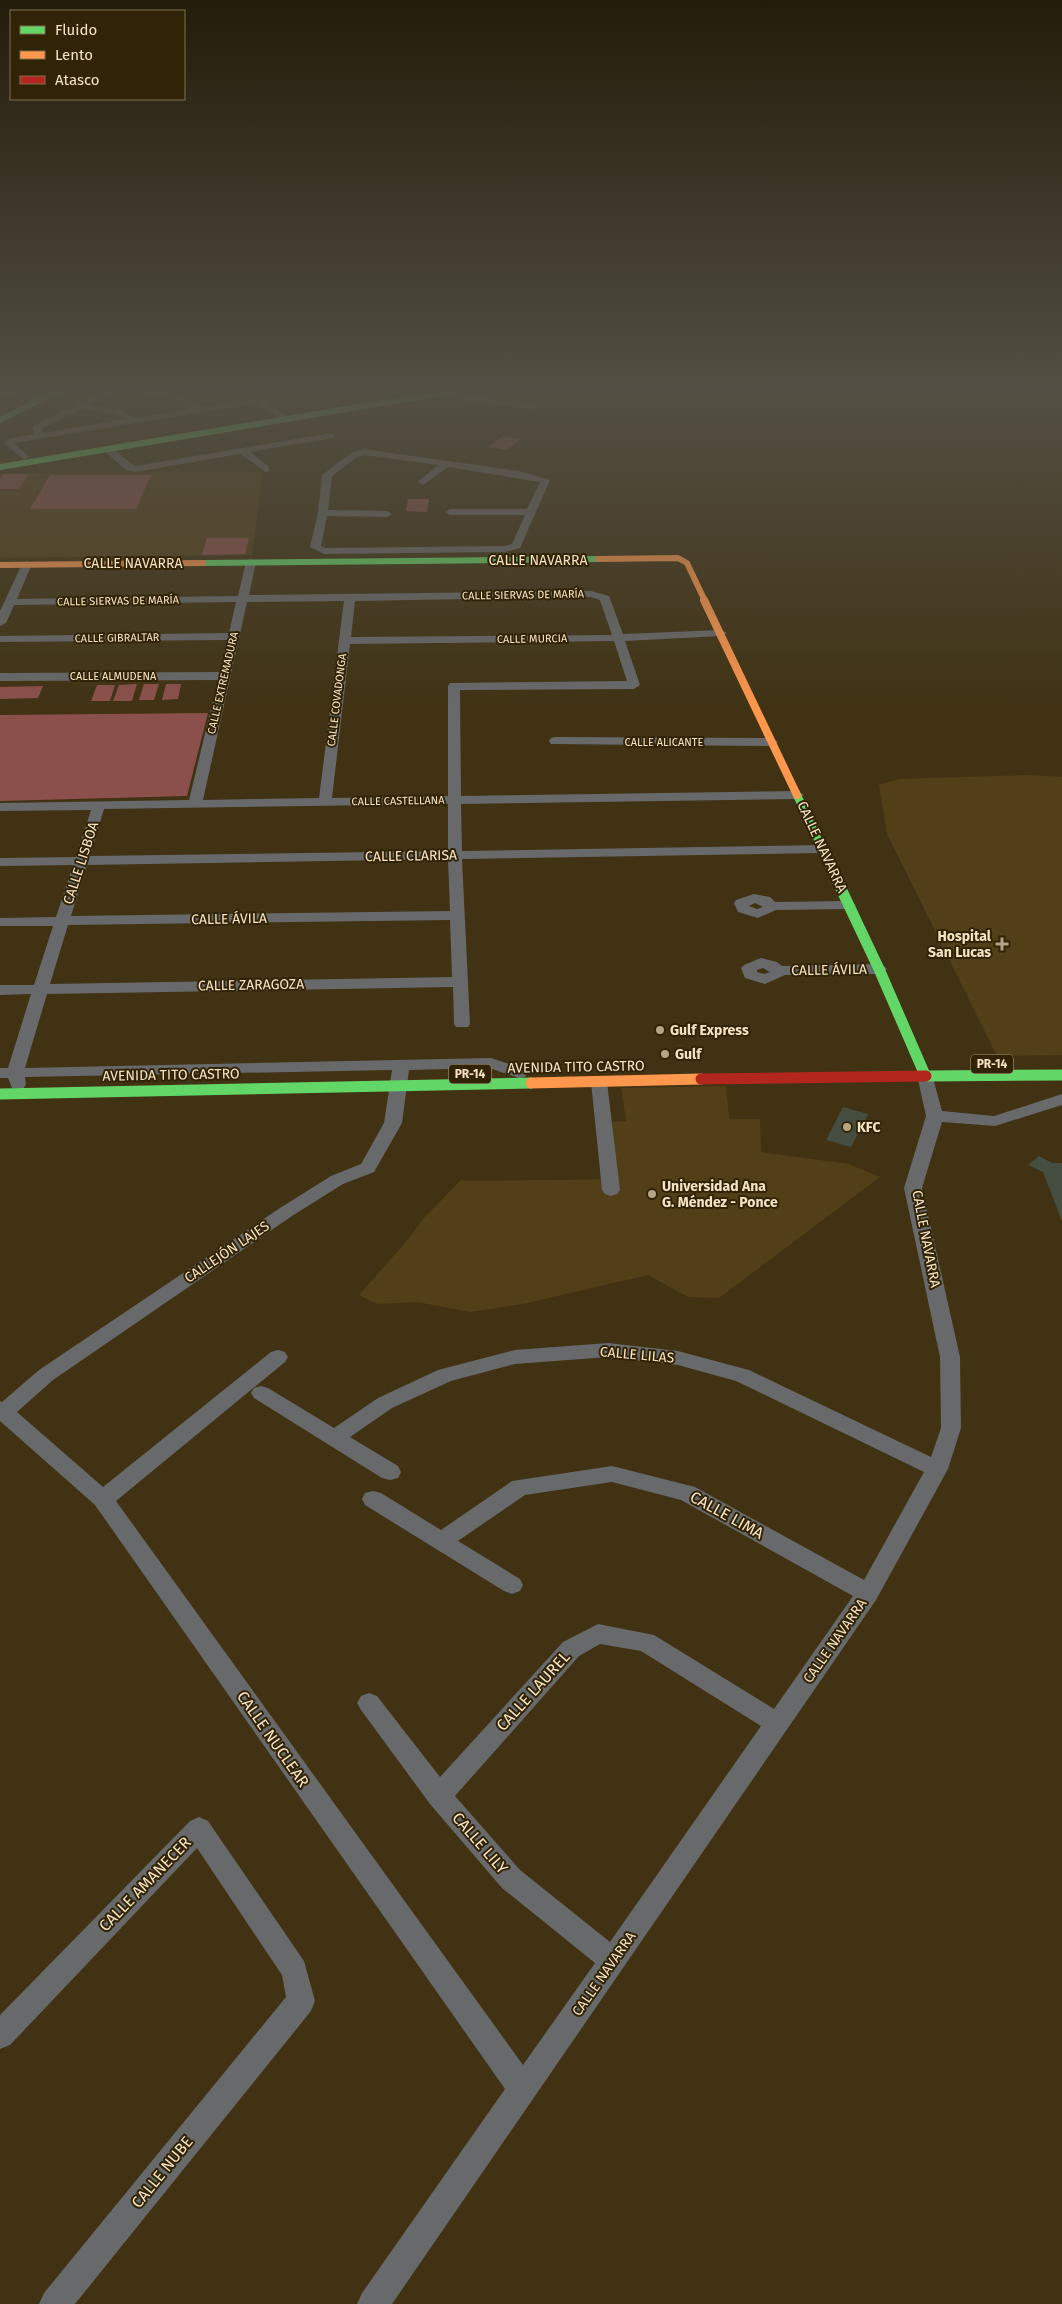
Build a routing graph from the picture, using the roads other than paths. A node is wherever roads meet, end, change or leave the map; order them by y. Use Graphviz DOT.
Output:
graph roads {
  1 [pos="324,495"];
  2 [pos="539,495"];
  3 [pos="450,512"];
  4 [pos="530,512"];
  5 [pos="323,513"];
  6 [pos="388,514"];
  7 [pos="399,555"];
  8 [pos="251,562"];
  9 [pos="27,564"];
  10 [pos="0,565"];
  11 [pos="350,598"];
  12 [pos="242,600"];
  13 [pos="10,602"];
  14 [pos="0,623"];
  15 [pos="721,633"];
  16 [pos="234,636"];
  17 [pos="618,638"];
  18 [pos="0,639"];
  19 [pos="344,641"];
  20 [pos="225,676"];
  21 [pos="0,677"];
  22 [pos="555,741"];
  23 [pos="772,742"];
  24 [pos="797,795"];
  25 [pos="455,800"];
  26 [pos="325,802"];
  27 [pos="195,804"];
  28 [pos="99,805"];
  29 [pos="0,807"];
  30 [pos="822,850"];
  31 [pos="455,855"];
  32 [pos="82,861"];
  33 [pos="0,862"];
  34 [pos="849,905"];
  35 [pos="770,906"];
  36 [pos="457,915"];
  37 [pos="62,921"];
  38 [pos="0,922"];
  39 [pos="879,970"];
  40 [pos="778,971"];
  41 [pos="460,982"];
  42 [pos="41,989"];
  43 [pos="0,990"];
  44 [pos="462,1024"];
  45 [pos="1062,1063"];
  46 [pos="924,1070"];
  47 [pos="519,1073"];
  48 [pos="399,1075"];
  49 [pos="1062,1075"];
  50 [pos="14,1081"];
  51 [pos="599,1082"];
  52 [pos="0,1083"];
  53 [pos="0,1094"];
  54 [pos="1062,1099"];
  55 [pos="935,1116"];
  56 [pos="611,1190"];
  57 [pos="278,1357"];
  58 [pos="261,1393"];
  59 [pos="2,1410"];
  60 [pos="334,1438"];
  61 [pos="937,1469"];
  62 [pos="390,1472"];
  63 [pos="103,1499"];
  64 [pos="372,1499"];
  65 [pos="441,1541"];
  66 [pos="512,1585"];
  67 [pos="868,1593"];
  68 [pos="369,1703"];
  69 [pos="778,1724"];
  70 [pos="439,1796"];
  71 [pos="613,1961"];
  72 [pos="0,2035"];
  73 [pos="269,2041"];
  74 [pos="523,2090"];
  75 [pos="55,2304"];
  76 [pos="373,2304"];
  1 -- 5 [label="street"];
  2 -- 4 [label="street"];
  3 -- 4 [label="street"];
  4 -- 7 [label="street"];
  5 -- 6 [label="street"];
  5 -- 7 [label="street"];
  7 -- 8 [label="street, CALLE NAVARRA"];
  7 -- 15 [label="street, CALLE NAVARRA"];
  8 -- 9 [label="street, CALLE NAVARRA"];
  8 -- 12 [label="street, CALLE EXTREMADURA"];
  9 -- 10 [label="street, CALLE NAVARRA"];
  9 -- 13 [label="street"];
  11 -- 12 [label="street, CALLE SIERVAS DE MARÍA"];
  11 -- 17 [label="street, CALLE SIERVAS DE MARÍA"];
  11 -- 19 [label="street, CALLE COVADONGA"];
  12 -- 13 [label="street, CALLE SIERVAS DE MARÍA"];
  12 -- 16 [label="street, CALLE EXTREMADURA"];
  13 -- 14 [label="street"];
  15 -- 17 [label="street, CALLE MURCIA"];
  15 -- 23 [label="street, CALLE NAVARRA"];
  16 -- 18 [label="street, CALLE GIBRALTAR"];
  16 -- 20 [label="street, CALLE EXTREMADURA"];
  17 -- 19 [label="street, CALLE MURCIA"];
  17 -- 25 [label="street, CALLE SIERVAS DE MARÍA"];
  19 -- 26 [label="street, CALLE COVADONGA"];
  20 -- 21 [label="street, CALLE ALMUDENA"];
  20 -- 27 [label="street, CALLE EXTREMADURA"];
  22 -- 23 [label="street, CALLE ALICANTE"];
  23 -- 24 [label="street, CALLE NAVARRA"];
  24 -- 25 [label="street, CALLE CASTELLANA"];
  24 -- 30 [label="street, CALLE NAVARRA"];
  25 -- 26 [label="street, CALLE CASTELLANA"];
  25 -- 31 [label="street, CALLE SIERVAS DE MARÍA"];
  26 -- 27 [label="street, CALLE CASTELLANA"];
  27 -- 28 [label="street, CALLE CASTELLANA"];
  28 -- 29 [label="street, CALLE CASTELLANA"];
  28 -- 32 [label="street, CALLE LISBOA"];
  30 -- 31 [label="street, CALLE CLARISA"];
  30 -- 34 [label="street, CALLE NAVARRA"];
  31 -- 32 [label="street, CALLE CLARISA"];
  31 -- 36 [label="street, CALLE SIERVAS DE MARÍA"];
  32 -- 33 [label="street, CALLE CLARISA"];
  32 -- 37 [label="street, CALLE LISBOA"];
  34 -- 35 [label="street"];
  34 -- 39 [label="street, CALLE NAVARRA"];
  36 -- 37 [label="street, CALLE ÁVILA"];
  36 -- 41 [label="street, CALLE SIERVAS DE MARÍA"];
  37 -- 38 [label="street, CALLE ÁVILA"];
  37 -- 42 [label="street"];
  39 -- 40 [label="street, CALLE ÁVILA"];
  39 -- 46 [label="street, CALLE NAVARRA"];
  41 -- 42 [label="street, CALLE ZARAGOZA"];
  41 -- 44 [label="street, CALLE SIERVAS DE MARÍA"];
  42 -- 43 [label="street, CALLE ZARAGOZA"];
  42 -- 50 [label="street"];
  45 -- 46 [label="street, AVENIDA TITO CASTRO / PR-14"];
  46 -- 47 [label="street, AVENIDA TITO CASTRO / PR-14"];
  46 -- 49 [label="street, AVENIDA TITO CASTRO / PR-14"];
  46 -- 51 [label="street, AVENIDA TITO CASTRO / PR-14"];
  46 -- 55 [label="street, CALLE NAVARRA"];
  47 -- 48 [label="street, AVENIDA TITO CASTRO / PR-14"];
  47 -- 48 [label="street"];
  48 -- 50 [label="street"];
  48 -- 51 [label="street, AVENIDA TITO CASTRO / PR-14"];
  48 -- 59 [label="street, CALLEJÓN LAJES"];
  50 -- 52 [label="street"];
  50 -- 53 [label="street"];
  51 -- 56 [label="street"];
  54 -- 55 [label="street"];
  55 -- 61 [label="street, CALLE NAVARRA"];
  57 -- 63 [label="street"];
  58 -- 60 [label="street"];
  59 -- 63 [label="street, CALLE NUCLEAR"];
  60 -- 61 [label="street, CALLE LILAS"];
  60 -- 62 [label="street"];
  61 -- 67 [label="street, CALLE NAVARRA"];
  63 -- 74 [label="street, CALLE NUCLEAR"];
  64 -- 65 [label="street"];
  65 -- 66 [label="street"];
  65 -- 67 [label="street, CALLE LIMA"];
  67 -- 69 [label="street, CALLE NAVARRA"];
  68 -- 70 [label="street, CALLE LILY"];
  69 -- 70 [label="street, CALLE LAUREL"];
  69 -- 71 [label="street, CALLE NAVARRA"];
  70 -- 71 [label="street, CALLE LILY"];
  71 -- 74 [label="street, CALLE NAVARRA"];
  72 -- 73 [label="street, CALLE AMANECER"];
  73 -- 75 [label="street, CALLE NUBE"];
  74 -- 76 [label="street, CALLE NAVARRA"];
}
